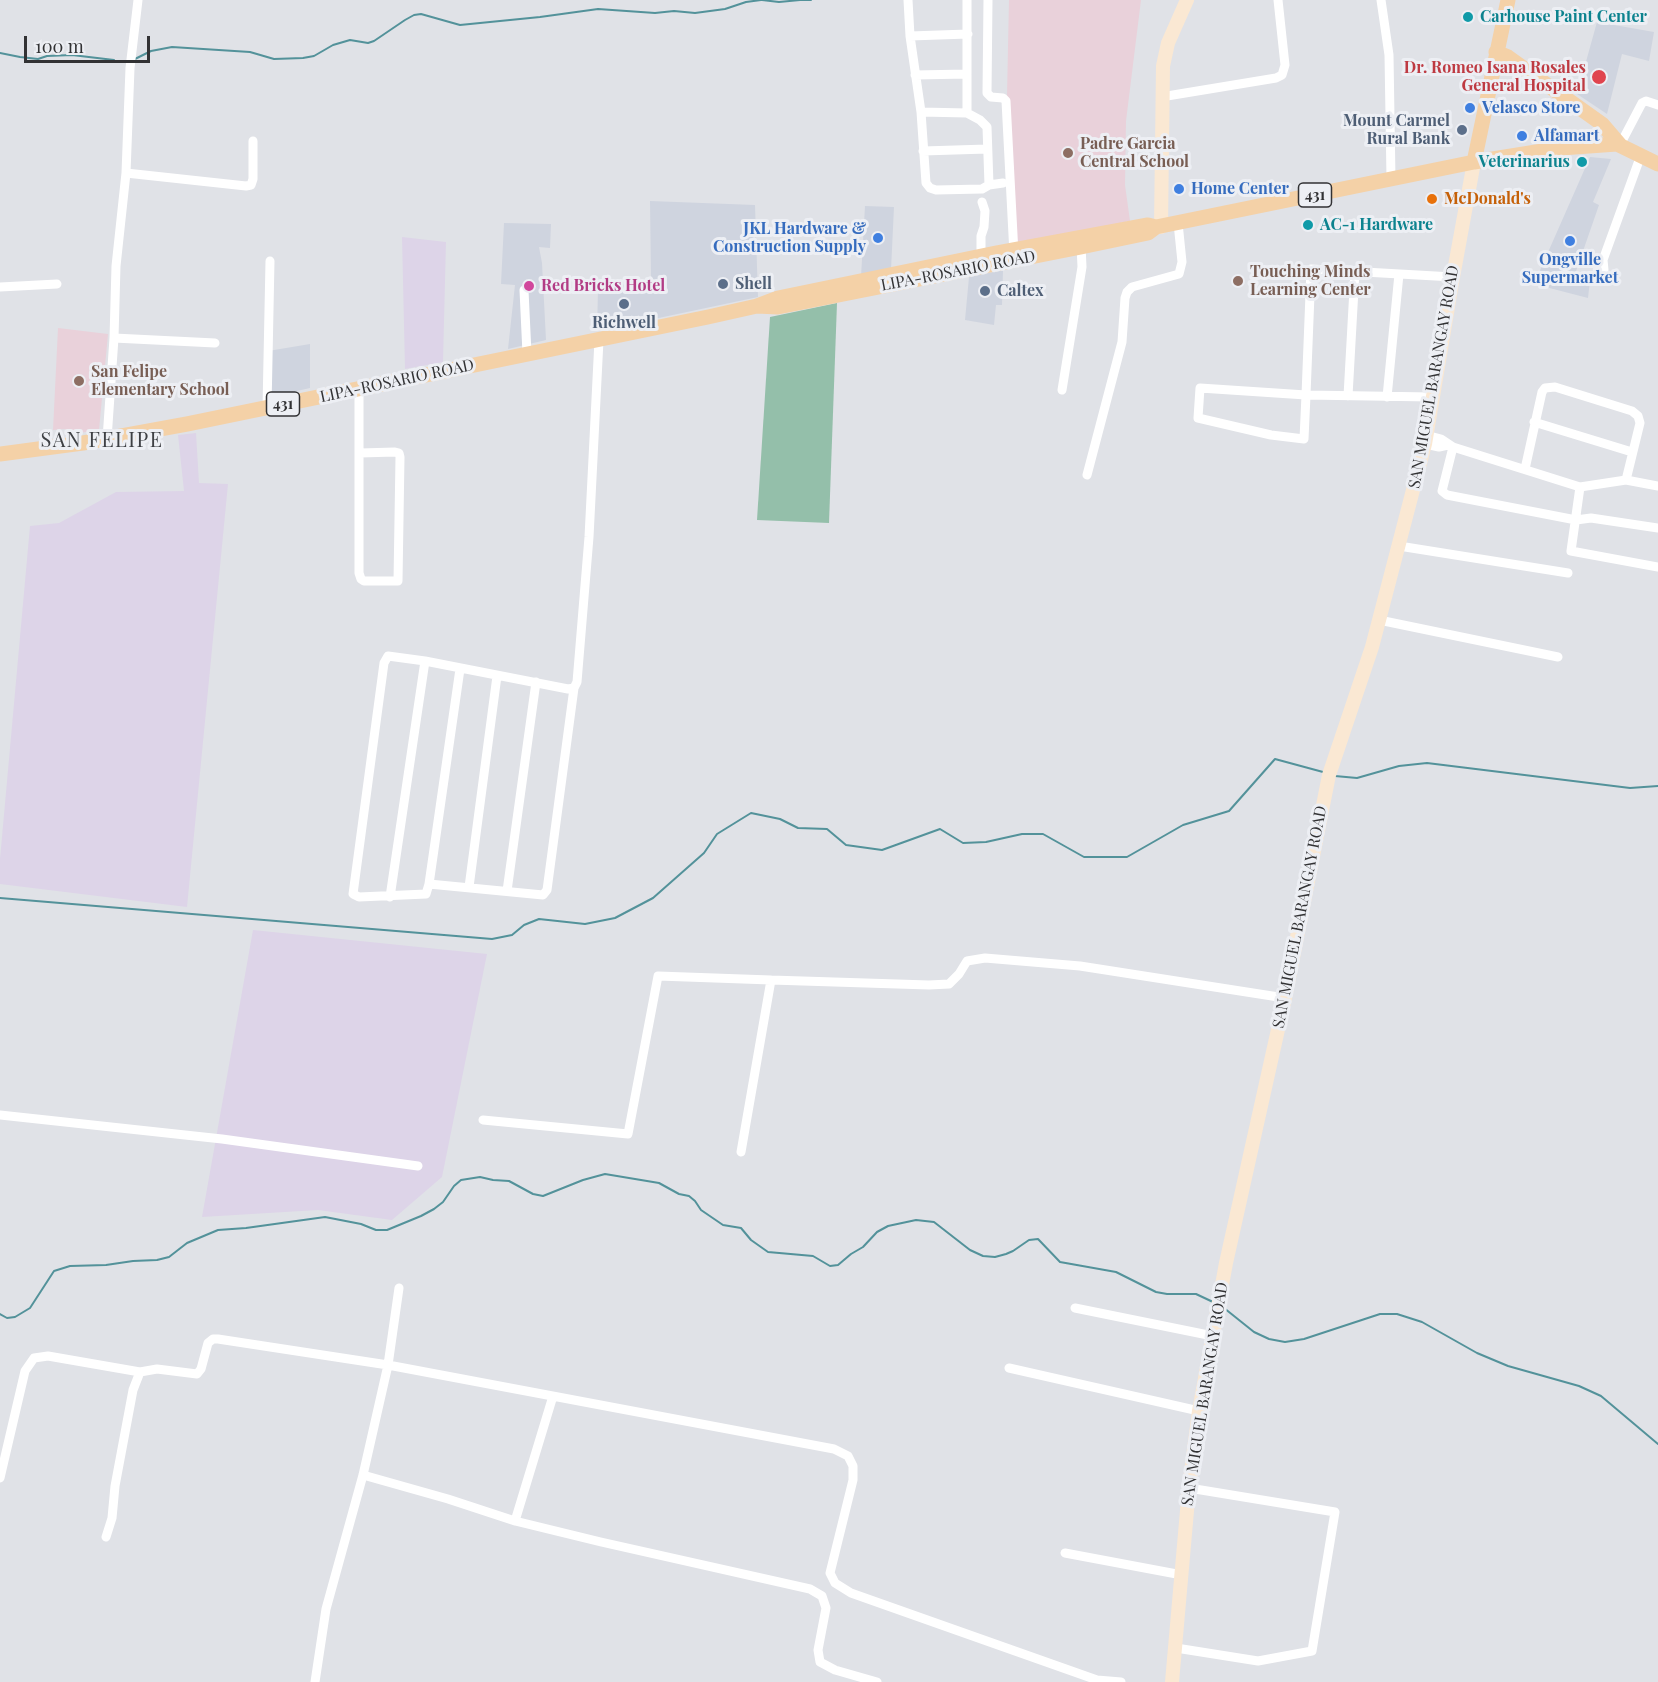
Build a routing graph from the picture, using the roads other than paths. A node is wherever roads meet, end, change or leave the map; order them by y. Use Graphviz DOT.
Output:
graph roads {
  1 [pos="138,0"];
  2 [pos="908,0"];
  3 [pos="967,0"];
  4 [pos="987,0"];
  5 [pos="1187,0"];
  6 [pos="1278,0"];
  7 [pos="1381,0"];
  8 [pos="1508,0"];
  9 [pos="968,34"];
  10 [pos="910,36"];
  11 [pos="1496,52"];
  12 [pos="967,74"];
  13 [pos="915,75"];
  14 [pos="1161,97"];
  15 [pos="1658,105"];
  16 [pos="921,112"];
  17 [pos="967,113"];
  18 [pos="253,141"];
  19 [pos="1620,145"];
  20 [pos="987,149"];
  21 [pos="923,151"];
  22 [pos="1641,155"];
  23 [pos="1474,162"];
  24 [pos="1658,164"];
  25 [pos="126,173"];
  26 [pos="1391,179"];
  27 [pos="1003,183"];
  28 [pos="986,187"];
  29 [pos="1178,223"];
  30 [pos="1159,227"];
  31 [pos="1081,243"];
  32 [pos="1014,255"];
  33 [pos="270,261"];
  34 [pos="981,262"];
  35 [pos="1604,270"];
  36 [pos="1355,271"];
  37 [pos="1399,274"];
  38 [pos="1453,277"];
  39 [pos="57,284"];
  40 [pos="0,287"];
  41 [pos="524,290"];
  42 [pos="114,338"];
  43 [pos="599,340"];
  44 [pos="215,343"];
  45 [pos="527,354"];
  46 [pos="359,390"];
  47 [pos="1062,390"];
  48 [pos="1306,395"];
  49 [pos="1348,396"];
  50 [pos="1387,397"];
  51 [pos="1432,397"];
  52 [pos="267,408"];
  53 [pos="1534,422"];
  54 [pos="106,439"];
  55 [pos="1426,440"];
  56 [pos="1451,446"];
  57 [pos="1632,452"];
  58 [pos="360,453"];
  59 [pos="0,454"];
  60 [pos="1525,469"];
  61 [pos="1087,475"];
  62 [pos="1626,480"];
  63 [pos="1658,486"];
  64 [pos="1580,487"];
  65 [pos="1575,520"];
  66 [pos="1658,528"];
  67 [pos="1399,546"];
  68 [pos="1658,567"];
  69 [pos="1568,573"];
  70 [pos="1379,620"];
  71 [pos="1558,657"];
  72 [pos="424,661"];
  73 [pos="460,669"];
  74 [pos="497,676"];
  75 [pos="536,682"];
  76 [pos="574,688"];
  77 [pos="429,884"];
  78 [pos="469,887"];
  79 [pos="507,891"];
  80 [pos="390,897"];
  81 [pos="771,980"];
  82 [pos="1285,998"];
  83 [pos="0,1115"];
  84 [pos="483,1120"];
  85 [pos="741,1152"];
  86 [pos="418,1166"];
  87 [pos="399,1288"];
  88 [pos="1075,1308"];
  89 [pos="1213,1336"];
  90 [pos="388,1365"];
  91 [pos="1009,1368"];
  92 [pos="140,1372"];
  93 [pos="554,1396"];
  94 [pos="1199,1411"];
  95 [pos="363,1475"];
  96 [pos="0,1478"];
  97 [pos="1189,1488"];
  98 [pos="515,1521"];
  99 [pos="106,1537"];
  100 [pos="1065,1552"];
  101 [pos="1182,1575"];
  102 [pos="1176,1648"];
  103 [pos="315,1682"];
  104 [pos="877,1682"];
  105 [pos="1121,1682"];
  106 [pos="1172,1682"];
  1 -- 25 [label="street"];
  2 -- 10 [label="street"];
  3 -- 9 [label="street"];
  4 -- 32 [label="street"];
  5 -- 14 [label="street"];
  6 -- 14 [label="street"];
  7 -- 26 [label="street"];
  8 -- 11 [label="main road"];
  9 -- 10 [label="street"];
  9 -- 12 [label="street"];
  10 -- 13 [label="street"];
  11 -- 19 [label="main road"];
  11 -- 23 [label="main road"];
  12 -- 13 [label="street"];
  12 -- 17 [label="street"];
  13 -- 16 [label="street"];
  14 -- 30 [label="street"];
  15 -- 19 [label="street"];
  16 -- 17 [label="street"];
  16 -- 21 [label="street"];
  17 -- 20 [label="street"];
  18 -- 25 [label="street"];
  19 -- 22 [label="main road, LIPA-ROSARIO ROAD"];
  19 -- 23 [label="main road, LIPA-ROSARIO ROAD"];
  20 -- 21 [label="street"];
  20 -- 28 [label="street"];
  21 -- 28 [label="street"];
  22 -- 24 [label="main road, LIPA-ROSARIO ROAD"];
  22 -- 35 [label="street"];
  23 -- 26 [label="main road, LIPA-ROSARIO ROAD / 431"];
  23 -- 38 [label="street, SAN MIGUEL BARANGAY ROAD"];
  25 -- 42 [label="street"];
  26 -- 29 [label="main road, LIPA-ROSARIO ROAD / 431"];
  27 -- 28 [label="street"];
  28 -- 34 [label="street"];
  29 -- 30 [label="main road, LIPA-ROSARIO ROAD / 431"];
  29 -- 61 [label="street"];
  30 -- 31 [label="main road, LIPA-ROSARIO ROAD / 431"];
  31 -- 32 [label="main road, LIPA-ROSARIO ROAD / 431"];
  31 -- 47 [label="street"];
  32 -- 34 [label="main road, LIPA-ROSARIO ROAD"];
  33 -- 52 [label="street"];
  34 -- 43 [label="main road, LIPA-ROSARIO ROAD / 431"];
  36 -- 37 [label="street"];
  36 -- 48 [label="street"];
  36 -- 49 [label="street"];
  37 -- 38 [label="street"];
  37 -- 50 [label="street"];
  38 -- 51 [label="street, SAN MIGUEL BARANGAY ROAD"];
  39 -- 40 [label="street"];
  41 -- 45 [label="street"];
  42 -- 44 [label="street"];
  42 -- 54 [label="street"];
  43 -- 45 [label="main road, LIPA-ROSARIO ROAD / 431"];
  43 -- 76 [label="street"];
  45 -- 46 [label="main road, LIPA-ROSARIO ROAD / 431"];
  46 -- 52 [label="main road, LIPA-ROSARIO ROAD / 431"];
  46 -- 58 [label="street"];
  48 -- 48 [label="street"];
  48 -- 49 [label="street"];
  49 -- 50 [label="street"];
  50 -- 51 [label="street"];
  51 -- 55 [label="street, SAN MIGUEL BARANGAY ROAD"];
  52 -- 54 [label="main road, LIPA-ROSARIO ROAD / 431"];
  53 -- 57 [label="street"];
  53 -- 57 [label="street"];
  53 -- 60 [label="street"];
  54 -- 59 [label="main road, LIPA-ROSARIO ROAD / 431"];
  55 -- 56 [label="street"];
  55 -- 67 [label="street, SAN MIGUEL BARANGAY ROAD"];
  56 -- 60 [label="street"];
  56 -- 65 [label="street"];
  57 -- 62 [label="street"];
  58 -- 58 [label="street"];
  60 -- 64 [label="street"];
  62 -- 63 [label="street"];
  62 -- 64 [label="street"];
  64 -- 65 [label="street"];
  65 -- 66 [label="street"];
  65 -- 68 [label="street"];
  67 -- 69 [label="street"];
  67 -- 70 [label="street, SAN MIGUEL BARANGAY ROAD"];
  70 -- 71 [label="street"];
  70 -- 82 [label="street, SAN MIGUEL BARANGAY ROAD"];
  72 -- 73 [label="street"];
  72 -- 80 [label="street"];
  72 -- 80 [label="street"];
  73 -- 74 [label="street"];
  73 -- 77 [label="street"];
  74 -- 75 [label="street"];
  74 -- 78 [label="street"];
  75 -- 76 [label="street"];
  75 -- 79 [label="street"];
  76 -- 79 [label="street"];
  77 -- 78 [label="street"];
  77 -- 80 [label="street"];
  78 -- 79 [label="street"];
  81 -- 82 [label="street"];
  81 -- 84 [label="street"];
  81 -- 85 [label="street"];
  82 -- 89 [label="street, SAN MIGUEL BARANGAY ROAD"];
  83 -- 86 [label="street"];
  87 -- 90 [label="street"];
  88 -- 89 [label="street"];
  89 -- 94 [label="street, SAN MIGUEL BARANGAY ROAD"];
  90 -- 92 [label="street"];
  90 -- 93 [label="street"];
  90 -- 95 [label="street"];
  91 -- 94 [label="street"];
  92 -- 96 [label="street"];
  92 -- 99 [label="street"];
  93 -- 98 [label="street"];
  93 -- 105 [label="street"];
  94 -- 97 [label="street, SAN MIGUEL BARANGAY ROAD"];
  95 -- 98 [label="street"];
  95 -- 103 [label="street"];
  97 -- 101 [label="street, SAN MIGUEL BARANGAY ROAD"];
  97 -- 102 [label="street"];
  98 -- 104 [label="street"];
  100 -- 101 [label="street"];
  101 -- 102 [label="street, SAN MIGUEL BARANGAY ROAD"];
  102 -- 106 [label="street, SAN MIGUEL BARANGAY ROAD"];
}
